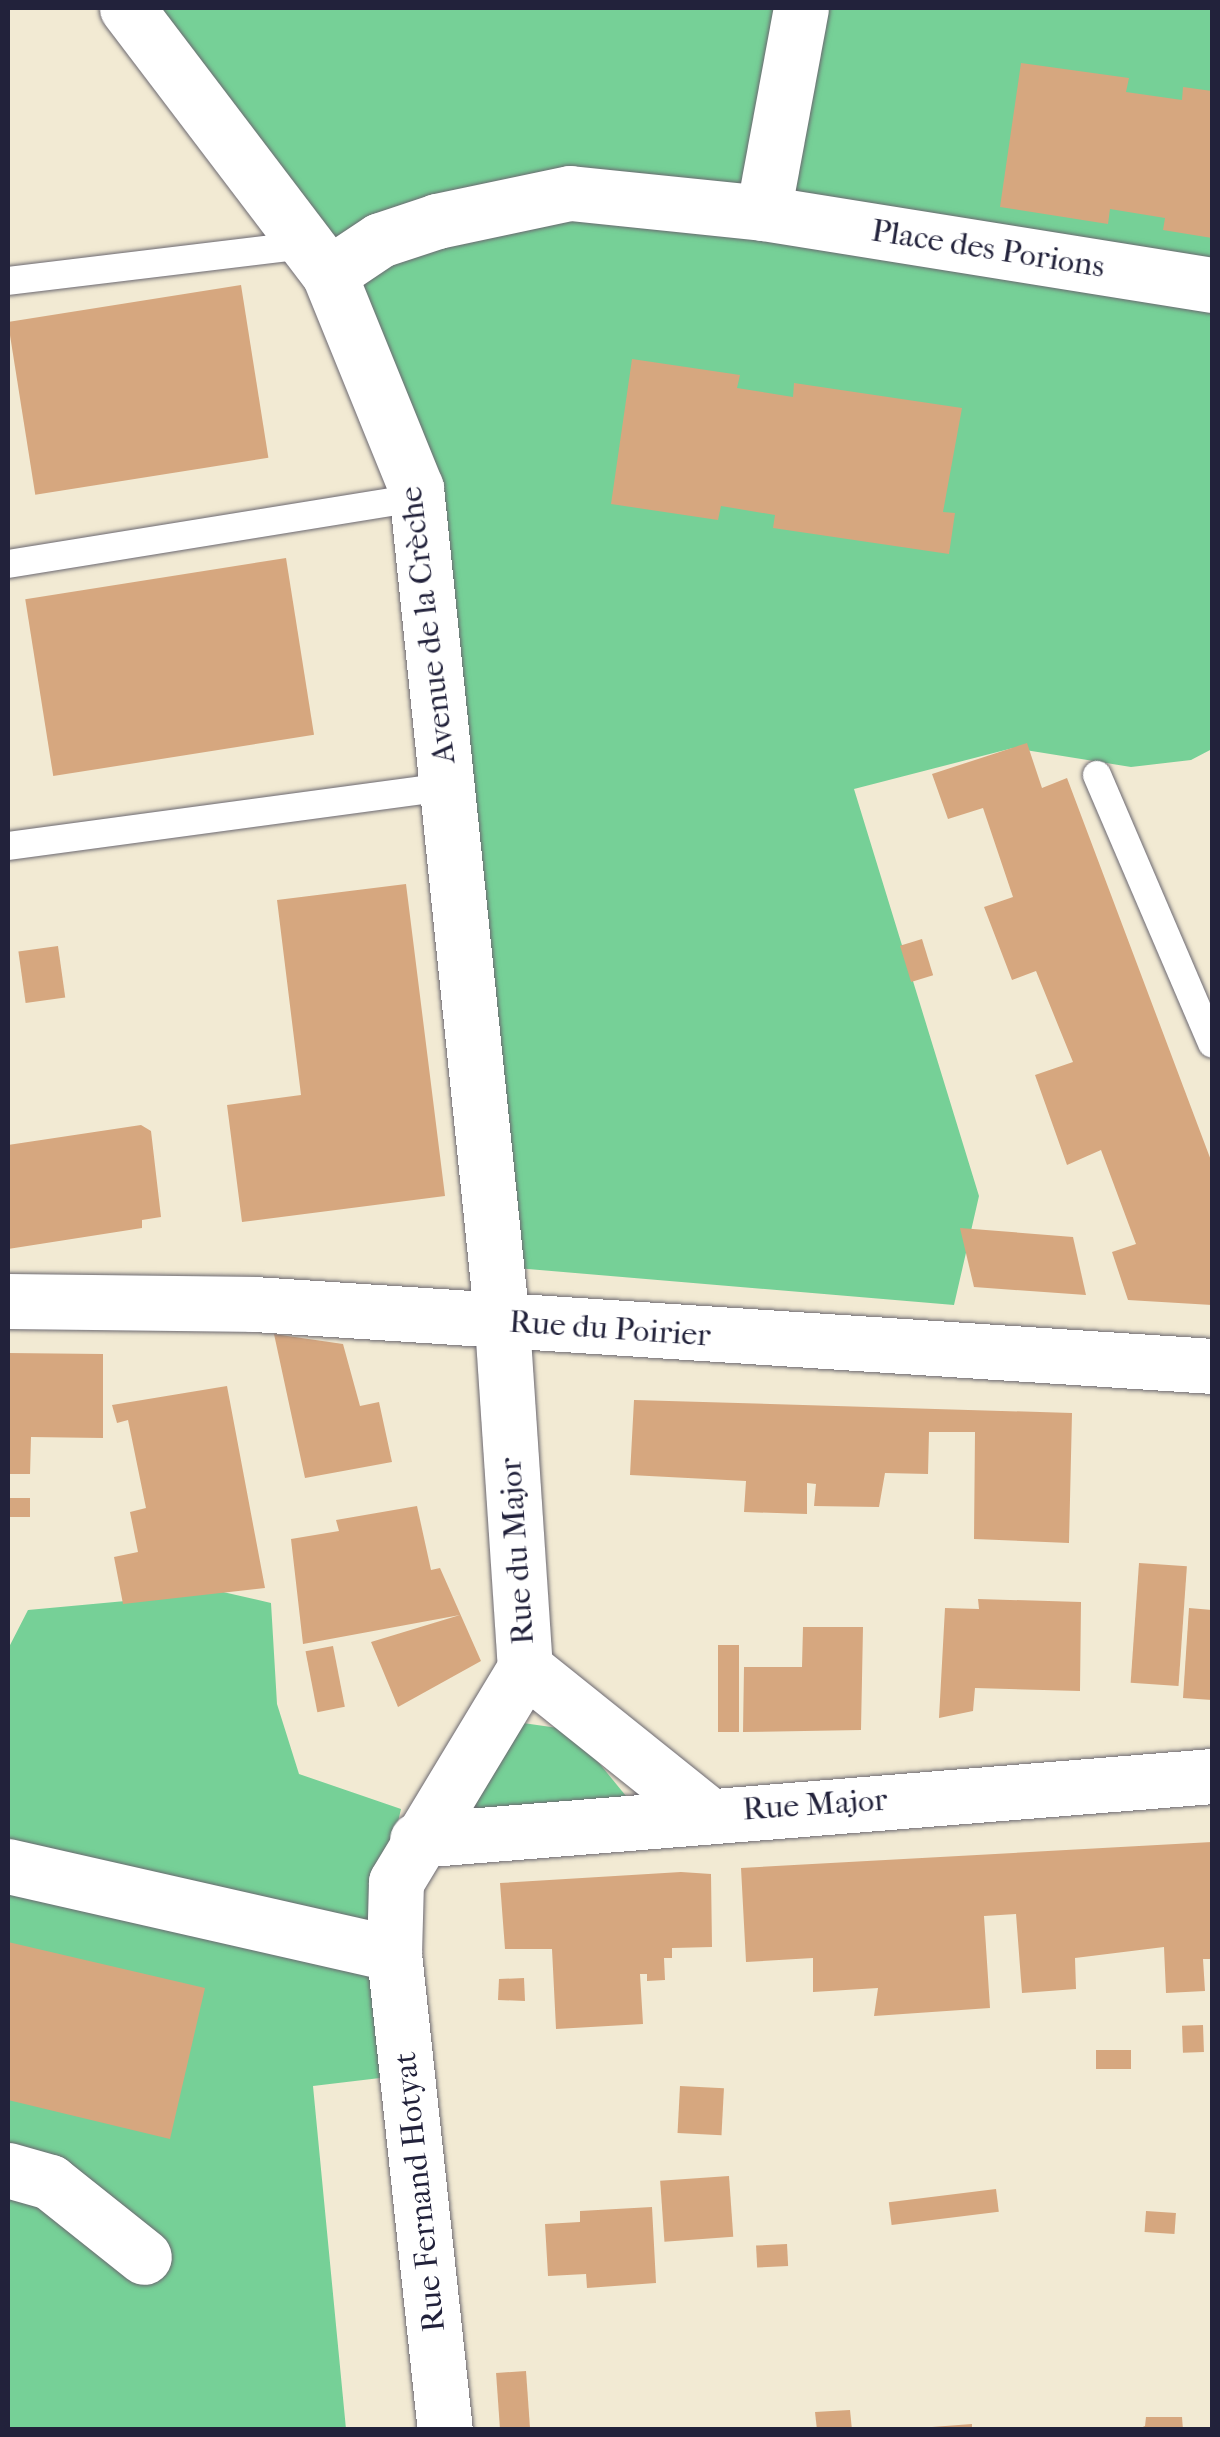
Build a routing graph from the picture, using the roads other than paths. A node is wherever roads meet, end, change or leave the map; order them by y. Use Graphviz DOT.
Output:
graph roads {
  1 [pos="127,8"];
  2 [pos="801,8"];
  3 [pos="763,213"];
  4 [pos="318,259"];
  5 [pos="8,281"];
  6 [pos="1212,285"];
  7 [pos="416,498"];
  8 [pos="8,564"];
  9 [pos="1098,775"];
  10 [pos="447,787"];
  11 [pos="8,846"];
  12 [pos="1212,1043"];
  13 [pos="8,1301"];
  14 [pos="502,1323"];
  15 [pos="1212,1366"];
  16 [pos="525,1668"];
  17 [pos="1212,1776"];
  18 [pos="705,1812"];
  19 [pos="418,1840"];
  20 [pos="8,1866"];
  21 [pos="394,1954"];
  22 [pos="8,2170"];
  23 [pos="144,2257"];
  24 [pos="446,2430"];
  1 -- 4 [label="street, Avenue de la Crèche"];
  2 -- 3 [label="street"];
  3 -- 4 [label="street, Place des Porions"];
  3 -- 6 [label="street, Place des Porions"];
  4 -- 5 [label="lane"];
  4 -- 7 [label="street, Avenue de la Crèche"];
  7 -- 8 [label="lane"];
  7 -- 10 [label="street, Avenue de la Crèche"];
  9 -- 12 [label="lane"];
  10 -- 11 [label="lane"];
  10 -- 14 [label="street, Avenue de la Crèche"];
  13 -- 14 [label="street, Rue du Poirier"];
  14 -- 15 [label="street, Rue du Poirier"];
  14 -- 16 [label="street, Rue du Major"];
  16 -- 18 [label="street, Rue du Major"];
  16 -- 19 [label="street, Rue Fernand Hotyat"];
  17 -- 18 [label="street, Rue Major"];
  18 -- 19 [label="street, Rue Major"];
  19 -- 21 [label="street, Rue Fernand Hotyat"];
  20 -- 21 [label="street"];
  21 -- 24 [label="street, Rue Fernand Hotyat"];
  22 -- 23 [label="street"];
}
